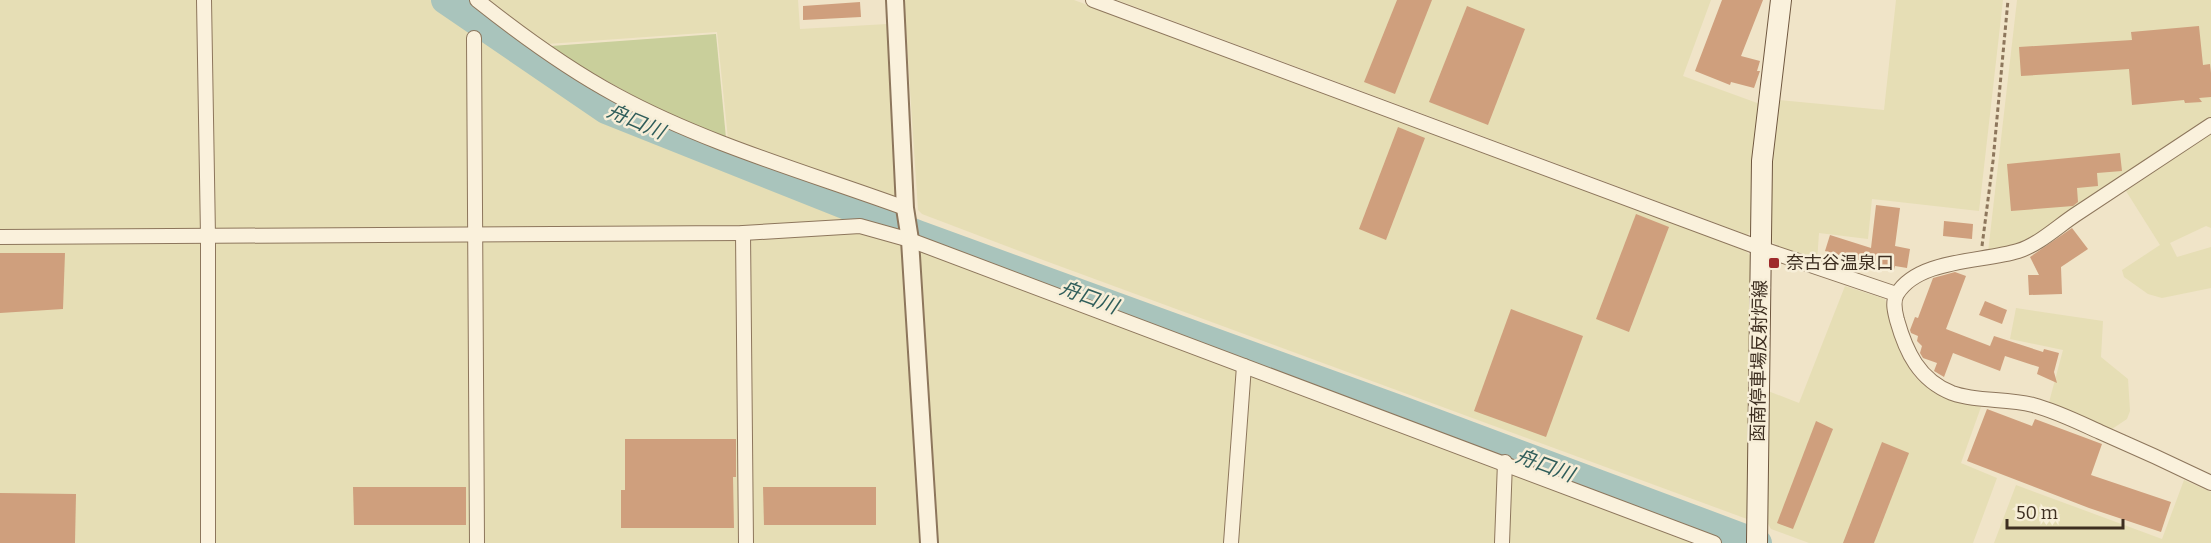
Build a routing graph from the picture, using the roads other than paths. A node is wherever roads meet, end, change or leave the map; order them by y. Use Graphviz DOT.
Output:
graph roads {
  1 [pos="204,0"];
  2 [pos="477,0"];
  3 [pos="895,0"];
  4 [pos="1093,0"];
  5 [pos="1781,0"];
  6 [pos="474,38"];
  7 [pos="2211,125"];
  8 [pos="905,208"];
  9 [pos="475,233"];
  10 [pos="743,233"];
  11 [pos="208,236"];
  12 [pos="0,237"];
  13 [pos="910,240"];
  14 [pos="1760,248"];
  15 [pos="1896,294"];
  16 [pos="1244,366"];
  17 [pos="1504,462"];
  18 [pos="2211,483"];
  19 [pos="1756,537"];
  20 [pos="208,543"];
  21 [pos="477,543"];
  22 [pos="746,543"];
  23 [pos="929,543"];
  24 [pos="1231,543"];
  25 [pos="1502,543"];
  26 [pos="1714,543"];
  1 -- 11 [label="street"];
  2 -- 8 [label="street"];
  3 -- 8 [label="street"];
  4 -- 14 [label="street"];
  5 -- 14 [label="main road, 函南停車場反射炉線"];
  6 -- 9 [label="street"];
  7 -- 15 [label="street"];
  8 -- 13 [label="street"];
  9 -- 10 [label="street"];
  9 -- 11 [label="street"];
  9 -- 21 [label="street"];
  10 -- 13 [label="street"];
  10 -- 22 [label="street"];
  11 -- 12 [label="street"];
  11 -- 20 [label="street"];
  13 -- 16 [label="street"];
  13 -- 23 [label="street"];
  14 -- 15 [label="street"];
  14 -- 19 [label="main road, 函南停車場反射炉線"];
  15 -- 18 [label="street"];
  16 -- 17 [label="street"];
  16 -- 24 [label="street"];
  17 -- 25 [label="street"];
  17 -- 26 [label="street"];
}
